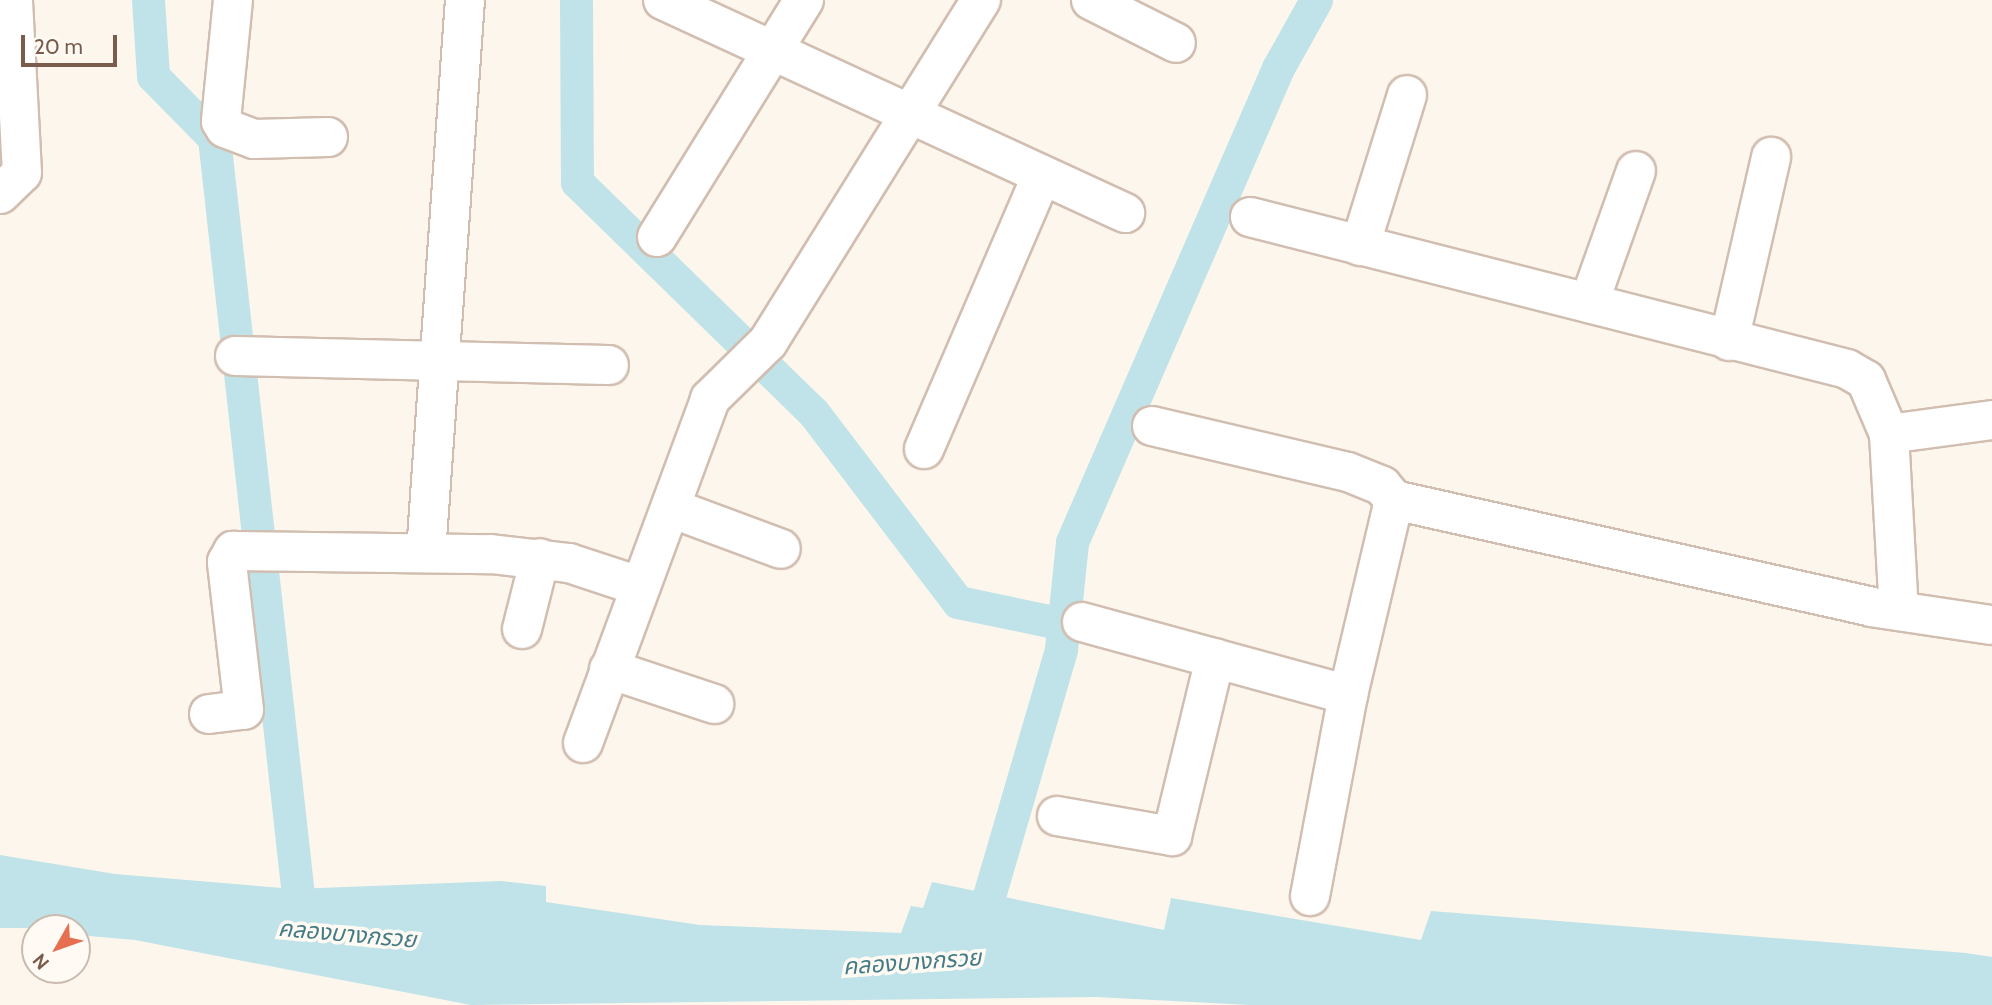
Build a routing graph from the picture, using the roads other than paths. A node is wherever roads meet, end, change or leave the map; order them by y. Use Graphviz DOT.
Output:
graph roads {
  1 [pos="13,0"];
  2 [pos="233,0"];
  3 [pos="465,0"];
  4 [pos="663,0"];
  5 [pos="804,0"];
  6 [pos="981,0"];
  7 [pos="1091,0"];
  8 [pos="1176,43"];
  9 [pos="775,49"];
  10 [pos="1407,95"];
  11 [pos="909,113"];
  12 [pos="328,137"];
  13 [pos="10,140"];
  14 [pos="1771,157"];
  15 [pos="1636,171"];
  16 [pos="1042,175"];
  17 [pos="0,194"];
  18 [pos="1125,213"];
  19 [pos="1250,217"];
  20 [pos="657,237"];
  21 [pos="1360,246"];
  22 [pos="1589,303"];
  23 [pos="1729,341"];
  24 [pos="235,356"];
  25 [pos="444,361"];
  26 [pos="609,365"];
  27 [pos="1984,421"];
  28 [pos="1152,426"];
  29 [pos="1889,434"];
  30 [pos="924,449"];
  31 [pos="1394,500"];
  32 [pos="671,508"];
  33 [pos="781,549"];
  34 [pos="426,553"];
  35 [pos="540,558"];
  36 [pos="639,586"];
  37 [pos="1899,611"];
  38 [pos="1083,622"];
  39 [pos="1991,625"];
  40 [pos="522,629"];
  41 [pos="1215,658"];
  42 [pos="610,669"];
  43 [pos="1348,695"];
  44 [pos="714,704"];
  45 [pos="209,714"];
  46 [pos="583,743"];
  47 [pos="1057,816"];
  48 [pos="1310,896"];
  1 -- 13 [label="street"];
  2 -- 12 [label="street"];
  3 -- 25 [label="street"];
  4 -- 9 [label="street"];
  5 -- 9 [label="street"];
  6 -- 11 [label="street"];
  7 -- 8 [label="street"];
  9 -- 11 [label="street"];
  9 -- 20 [label="street"];
  10 -- 21 [label="street"];
  11 -- 16 [label="street"];
  11 -- 32 [label="street"];
  13 -- 17 [label="street"];
  14 -- 23 [label="street"];
  15 -- 22 [label="street"];
  16 -- 18 [label="street"];
  16 -- 30 [label="street"];
  19 -- 21 [label="street"];
  21 -- 22 [label="street"];
  22 -- 23 [label="street"];
  23 -- 29 [label="street"];
  24 -- 25 [label="street"];
  25 -- 26 [label="street"];
  25 -- 34 [label="street"];
  27 -- 29 [label="street"];
  28 -- 31 [label="street"];
  29 -- 37 [label="street"];
  31 -- 37 [label="street"];
  31 -- 43 [label="street"];
  32 -- 33 [label="street"];
  32 -- 36 [label="street"];
  34 -- 35 [label="street"];
  34 -- 45 [label="street"];
  35 -- 36 [label="street"];
  35 -- 40 [label="street"];
  36 -- 42 [label="street"];
  37 -- 39 [label="street"];
  38 -- 41 [label="street"];
  41 -- 43 [label="street"];
  41 -- 47 [label="street"];
  42 -- 44 [label="street"];
  42 -- 46 [label="street"];
  43 -- 48 [label="street"];
}
